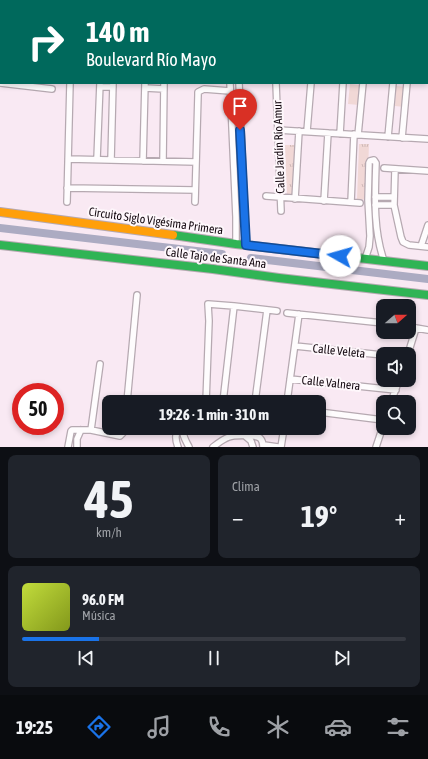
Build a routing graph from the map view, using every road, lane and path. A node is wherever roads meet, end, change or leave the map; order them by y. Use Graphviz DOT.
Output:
graph roads {
  1 [pos="12,84"];
  2 [pos="70,84"];
  3 [pos="230,84"];
  4 [pos="239,84"];
  5 [pos="276,84"];
  6 [pos="311,84"];
  7 [pos="343,84"];
  8 [pos="363,84"];
  9 [pos="393,84"];
  10 [pos="407,84"];
  11 [pos="39,85"];
  12 [pos="100,85"];
  13 [pos="113,85"];
  14 [pos="145,86"];
  15 [pos="164,86"];
  16 [pos="52,89"];
  17 [pos="230,90"];
  18 [pos="278,130"];
  19 [pos="299,131"];
  20 [pos="307,132"];
  21 [pos="328,133"];
  22 [pos="340,134"];
  23 [pos="356,135"];
  24 [pos="388,137"];
  25 [pos="402,138"];
  26 [pos="428,139"];
  27 [pos="68,159"];
  28 [pos="97,160"];
  29 [pos="111,160"];
  30 [pos="143,161"];
  31 [pos="163,161"];
  32 [pos="196,162"];
  33 [pos="384,168"];
  34 [pos="396,169"];
  35 [pos="428,171"];
  36 [pos="67,188"];
  37 [pos="195,190"];
  38 [pos="266,196"];
  39 [pos="375,196"];
  40 [pos="280,197"];
  41 [pos="394,197"];
  42 [pos="295,199"];
  43 [pos="324,201"];
  44 [pos="67,202"];
  45 [pos="195,202"];
  46 [pos="351,202"];
  47 [pos="360,203"];
  48 [pos="375,205"];
  49 [pos="394,205"];
  50 [pos="281,211"];
  51 [pos="0,212"];
  52 [pos="428,225"];
  53 [pos="377,235"];
  54 [pos="370,236"];
  55 [pos="236,244"];
  56 [pos="0,245"];
  57 [pos="246,245"];
  58 [pos="421,246"];
  59 [pos="428,247"];
  60 [pos="365,259"];
  61 [pos="384,260"];
  62 [pos="428,266"];
  63 [pos="137,295"];
  64 [pos="428,295"];
  65 [pos="234,306"];
  66 [pos="267,310"];
  67 [pos="277,311"];
  68 [pos="287,313"];
  69 [pos="300,314"];
  70 [pos="376,322"];
  71 [pos="416,328"];
  72 [pos="428,330"];
  73 [pos="295,346"];
  74 [pos="376,354"];
  75 [pos="100,364"];
  76 [pos="290,379"];
  77 [pos="397,387"];
  78 [pos="396,390"];
  79 [pos="128,395"];
  80 [pos="206,395"];
  81 [pos="224,395"];
  82 [pos="255,395"];
  83 [pos="288,395"];
  84 [pos="394,395"];
  85 [pos="326,413"];
  86 [pos="376,419"];
  87 [pos="81,430"];
  88 [pos="91,430"];
  89 [pos="102,432"];
  90 [pos="176,435"];
  91 [pos="183,435"];
  92 [pos="283,435"];
  93 [pos="380,435"];
  94 [pos="245,436"];
  95 [pos="264,446"];
  96 [pos="68,447"];
  97 [pos="77,447"];
  98 [pos="178,447"];
  99 [pos="189,447"];
  100 [pos="213,447"];
  101 [pos="253,447"];
  102 [pos="280,447"];
  103 [pos="376,447"];
  1 -- 11 [label="street"];
  2 -- 27 [label="street"];
  3 -- 17 [label="street"];
  4 -- 57 [label="street"];
  5 -- 18 [label="street, Calle Jardín Río Amur"];
  6 -- 20 [label="street"];
  7 -- 22 [label="street"];
  8 -- 23 [label="street"];
  9 -- 24 [label="street"];
  10 -- 25 [label="street"];
  11 -- 16 [label="street"];
  12 -- 13 [label="street"];
  12 -- 28 [label="street"];
  13 -- 29 [label="street"];
  14 -- 15 [label="street"];
  14 -- 30 [label="street"];
  15 -- 31 [label="street"];
  17 -- 32 [label="street"];
  17 -- 55 [label="street"];
  18 -- 19 [label="street"];
  18 -- 40 [label="street, Calle Jardín Río Amur"];
  19 -- 20 [label="street"];
  19 -- 42 [label="street"];
  20 -- 21 [label="street"];
  21 -- 22 [label="street"];
  21 -- 43 [label="street"];
  22 -- 23 [label="street"];
  23 -- 24 [label="street"];
  23 -- 46 [label="street"];
  24 -- 25 [label="street"];
  25 -- 26 [label="street"];
  27 -- 28 [label="street"];
  27 -- 36 [label="street"];
  28 -- 29 [label="street"];
  29 -- 30 [label="street"];
  30 -- 31 [label="street"];
  31 -- 32 [label="street"];
  32 -- 37 [label="street"];
  33 -- 34 [label="street"];
  34 -- 35 [label="street"];
  34 -- 41 [label="street"];
  36 -- 37 [label="street"];
  36 -- 44 [label="street"];
  37 -- 45 [label="street"];
  38 -- 40 [label="street"];
  39 -- 41 [label="street"];
  39 -- 48 [label="street"];
  39 -- 54 [label="street"];
  40 -- 42 [label="street"];
  40 -- 50 [label="street, Calle Jardín Río Amur"];
  41 -- 49 [label="street"];
  42 -- 43 [label="street"];
  43 -- 46 [label="street"];
  46 -- 47 [label="street"];
  48 -- 49 [label="street"];
  48 -- 53 [label="street"];
  49 -- 58 [label="street"];
  51 -- 55 [label="main road, Circuito Siglo Vigésima Primera"];
  52 -- 58 [label="street"];
  53 -- 54 [label="street"];
  53 -- 61 [label="street"];
  54 -- 60 [label="street"];
  55 -- 57 [label="main road, Circuito Siglo Vigésima Primera"];
  56 -- 64 [label="main road, Calle Tajo de Santa Ana"];
  57 -- 60 [label="main road, Circuito Siglo Vigésima Primera"];
  58 -- 59 [label="street"];
  60 -- 61 [label="main road, Circuito Siglo Vigésima Primera"];
  61 -- 62 [label="main road, Circuito Siglo Vigésima Primera"];
  63 -- 79 [label="street"];
  65 -- 66 [label="street"];
  65 -- 80 [label="street"];
  65 -- 81 [label="street"];
  66 -- 67 [label="street"];
  66 -- 82 [label="street"];
  68 -- 69 [label="street"];
  69 -- 70 [label="street"];
  69 -- 73 [label="street"];
  71 -- 72 [label="street"];
  73 -- 74 [label="street, Calle Veleta"];
  73 -- 76 [label="street"];
  75 -- 88 [label="street"];
  76 -- 78 [label="street, Calle Valnera"];
  76 -- 83 [label="street"];
  77 -- 78 [label="street"];
  78 -- 84 [label="street"];
  85 -- 86 [label="street"];
  87 -- 88 [label="street"];
  87 -- 96 [label="street"];
  87 -- 97 [label="street"];
  88 -- 89 [label="street"];
  90 -- 98 [label="street"];
  91 -- 99 [label="street"];
  92 -- 102 [label="street"];
  93 -- 103 [label="street"];
  94 -- 95 [label="street"];
  94 -- 100 [label="street"];
  94 -- 101 [label="street"];
  95 -- 102 [label="street"];
}
